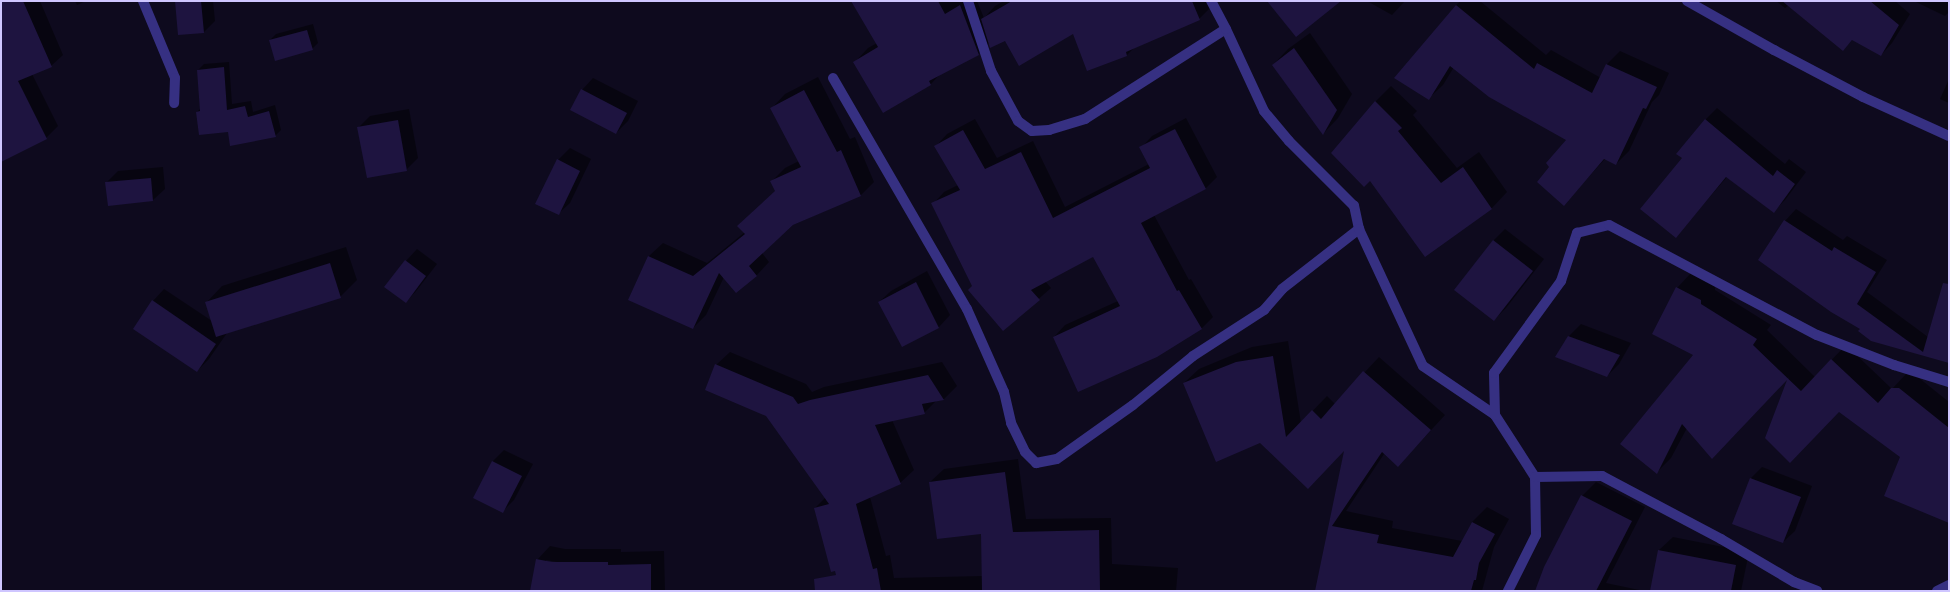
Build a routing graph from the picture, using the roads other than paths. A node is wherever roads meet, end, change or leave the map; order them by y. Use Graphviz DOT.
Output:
graph roads {
  1 [pos="143,1"];
  2 [pos="968,1"];
  3 [pos="1211,1"];
  4 [pos="1687,1"];
  5 [pos="1226,29"];
  6 [pos="833,78"];
  7 [pos="174,103"];
  8 [pos="1949,136"];
  9 [pos="1359,229"];
  10 [pos="1949,382"];
  11 [pos="1495,415"];
  12 [pos="1535,477"];
  13 [pos="1949,585"];
  14 [pos="1508,591"];
  15 [pos="1817,591"];
  16 [pos="1937,591"];
  1 -- 7 [label="street"];
  2 -- 5 [label="street"];
  3 -- 5 [label="street"];
  4 -- 8 [label="street"];
  5 -- 9 [label="street"];
  6 -- 9 [label="street"];
  9 -- 11 [label="street"];
  10 -- 11 [label="street"];
  11 -- 12 [label="street"];
  12 -- 14 [label="street"];
  12 -- 15 [label="street"];
  13 -- 16 [label="street"];
}
